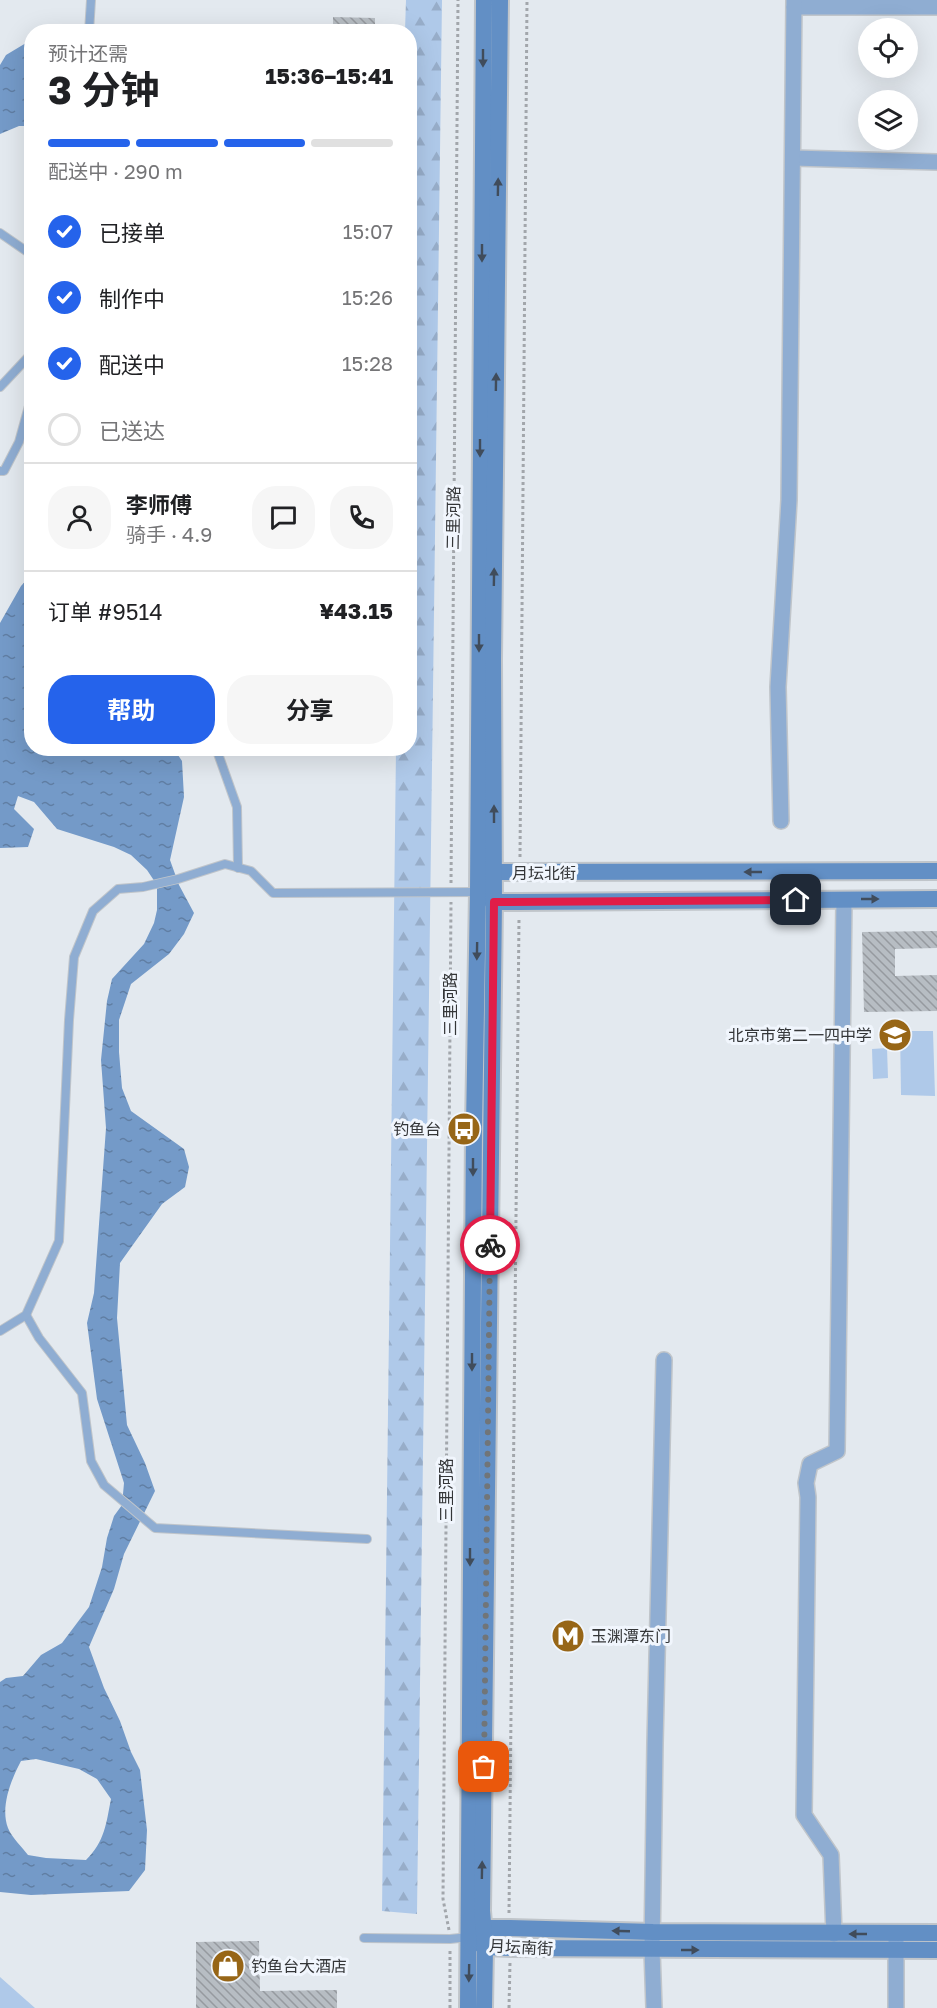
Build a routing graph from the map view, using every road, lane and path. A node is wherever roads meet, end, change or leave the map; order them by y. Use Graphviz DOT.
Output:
graph roads {
  1 [pos="91,0"];
  2 [pos="458,0"];
  3 [pos="484,0"];
  4 [pos="500,0"];
  5 [pos="527,0"];
  6 [pos="794,4"];
  7 [pos="937,7"];
  8 [pos="90,24"];
  9 [pos="793,158"];
  10 [pos="937,162"];
  11 [pos="0,233"];
  12 [pos="24,250"];
  13 [pos="24,362"];
  14 [pos="0,387"];
  15 [pos="24,424"];
  16 [pos="0,471"];
  17 [pos="219,756"];
  18 [pos="781,822"];
  19 [pos="238,868"];
  20 [pos="937,871"];
  21 [pos="494,872"];
  22 [pos="519,873"];
  23 [pos="451,892"];
  24 [pos="478,892"];
  25 [pos="937,899"];
  26 [pos="844,900"];
  27 [pos="494,902"];
  28 [pos="519,902"];
  29 [pos="26,1315"];
  30 [pos="0,1331"];
  31 [pos="664,1360"];
  32 [pos="367,1539"];
  33 [pos="510,1928"];
  34 [pos="653,1932"];
  35 [pos="476,1933"];
  36 [pos="937,1933"];
  37 [pos="834,1934"];
  38 [pos="364,1938"];
  39 [pos="450,1940"];
  40 [pos="896,1942"];
  41 [pos="484,1947"];
  42 [pos="510,1948"];
  43 [pos="652,1950"];
  44 [pos="937,1950"];
  45 [pos="450,2008"];
  46 [pos="468,2008"];
  47 [pos="484,2008"];
  48 [pos="510,2008"];
  49 [pos="654,2008"];
  50 [pos="896,2008"];
  1 -- 8 [label="lane"];
  2 -- 23 [label="path, 三里河路"];
  3 -- 24 [label="main road, 三里河路, one-way"];
  21 -- 4 [label="main road, 三里河路, one-way"];
  5 -- 22 [label="path"];
  6 -- 7 [label="street"];
  6 -- 9 [label="street"];
  9 -- 10 [label="street"];
  9 -- 18 [label="street"];
  11 -- 12 [label="lane"];
  13 -- 14 [label="lane"];
  15 -- 16 [label="lane"];
  17 -- 19 [label="lane"];
  19 -- 23 [label="lane"];
  19 -- 29 [label="lane"];
  20 -- 22 [label="main road, 月坛北街, one-way"];
  21 -- 22 [label="main road, 月坛北街"];
  21 -- 24 [label="main road, 月坛北街"];
  21 -- 27 [label="main road, 三里河路"];
  23 -- 24 [label="lane"];
  23 -- 39 [label="path, 三里河路"];
  24 -- 27 [label="main road"];
  24 -- 35 [label="main road, 三里河路, one-way"];
  26 -- 25 [label="main road, 月坛北街, one-way"];
  26 -- 28 [label="main road, 月坛北街"];
  26 -- 37 [label="street"];
  27 -- 28 [label="main road, 月坛北街"];
  35 -- 27 [label="main road, 三里河路, one-way"];
  28 -- 33 [label="path"];
  29 -- 30 [label="lane"];
  29 -- 32 [label="lane"];
  31 -- 34 [label="street"];
  34 -- 33 [label="main road, 月坛南街, one-way"];
  33 -- 35 [label="main road, 月坛南街"];
  34 -- 37 [label="main road, 月坛南街"];
  34 -- 43 [label="street"];
  35 -- 39 [label="lane"];
  35 -- 41 [label="main road, 月坛南街"];
  35 -- 46 [label="main road, 三里河路, one-way"];
  36 -- 40 [label="main road, 月坛南街"];
  40 -- 37 [label="main road, 月坛南街, one-way"];
  38 -- 39 [label="lane"];
  39 -- 45 [label="path, 三里河路"];
  43 -- 40 [label="main road, 月坛南街, one-way"];
  40 -- 44 [label="main road, 月坛南街"];
  40 -- 50 [label="street"];
  41 -- 42 [label="main road, 月坛南街"];
  41 -- 47 [label="main road"];
  42 -- 43 [label="main road, 月坛南街"];
  42 -- 48 [label="path"];
  43 -- 49 [label="street"];
}
